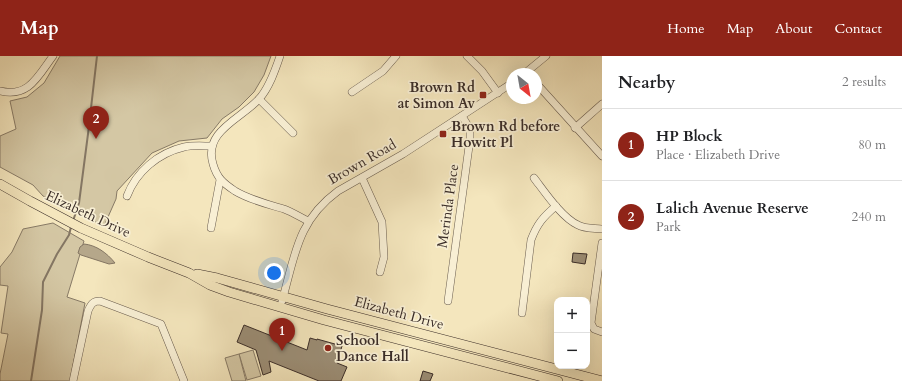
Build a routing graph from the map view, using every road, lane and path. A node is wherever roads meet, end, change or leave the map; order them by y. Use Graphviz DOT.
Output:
graph roads {
  1 [pos="53,56"];
  2 [pos="280,56"];
  3 [pos="396,56"];
  4 [pos="467,56"];
  5 [pos="546,56"];
  6 [pos="532,68"];
  7 [pos="506,87"];
  8 [pos="542,90"];
  9 [pos="0,91"];
  10 [pos="352,92"];
  11 [pos="498,93"];
  12 [pos="259,99"];
  13 [pos="602,104"];
  14 [pos="462,116"];
  15 [pos="575,128"];
  16 [pos="293,132"];
  17 [pos="212,146"];
  18 [pos="602,156"];
  19 [pos="362,178"];
  20 [pos="534,178"];
  21 [pos="220,180"];
  22 [pos="0,184"];
  23 [pos="127,196"];
  24 [pos="556,206"];
  25 [pos="308,221"];
  26 [pos="212,228"];
  27 [pos="602,229"];
  28 [pos="602,243"];
  29 [pos="380,272"];
  30 [pos="190,273"];
  31 [pos="284,297"];
  32 [pos="448,301"];
  33 [pos="280,308"];
  34 [pos="522,312"];
  35 [pos="602,332"];
  36 [pos="602,380"];
  37 [pos="74,381"];
  38 [pos="184,381"];
  39 [pos="558,381"];
  1 -- 9 [label="street"];
  2 -- 12 [label="street"];
  3 -- 10 [label="street"];
  4 -- 11 [label="street"];
  5 -- 6 [label="street"];
  7 -- 11 [label="street, Brown Road"];
  8 -- 15 [label="street"];
  11 -- 14 [label="street, Brown Road"];
  12 -- 16 [label="street"];
  12 -- 17 [label="street"];
  13 -- 15 [label="street"];
  14 -- 19 [label="street, Brown Road"];
  14 -- 32 [label="street, Merinda Place"];
  15 -- 18 [label="street"];
  17 -- 21 [label="street"];
  17 -- 23 [label="street"];
  19 -- 25 [label="street, Brown Road"];
  19 -- 29 [label="street"];
  20 -- 24 [label="street"];
  21 -- 25 [label="street"];
  21 -- 26 [label="street"];
  22 -- 30 [label="main road, Elizabeth Drive"];
  24 -- 27 [label="street"];
  24 -- 34 [label="street"];
  25 -- 31 [label="street, Brown Road"];
  28 -- 35 [label="street"];
  30 -- 31 [label="main road, Elizabeth Drive"];
  30 -- 33 [label="main road, Elizabeth Drive"];
  31 -- 33 [label="street, Brown Road"];
  31 -- 36 [label="main road, Elizabeth Drive"];
  33 -- 39 [label="main road, Elizabeth Drive"];
  37 -- 38 [label="street"];
}
